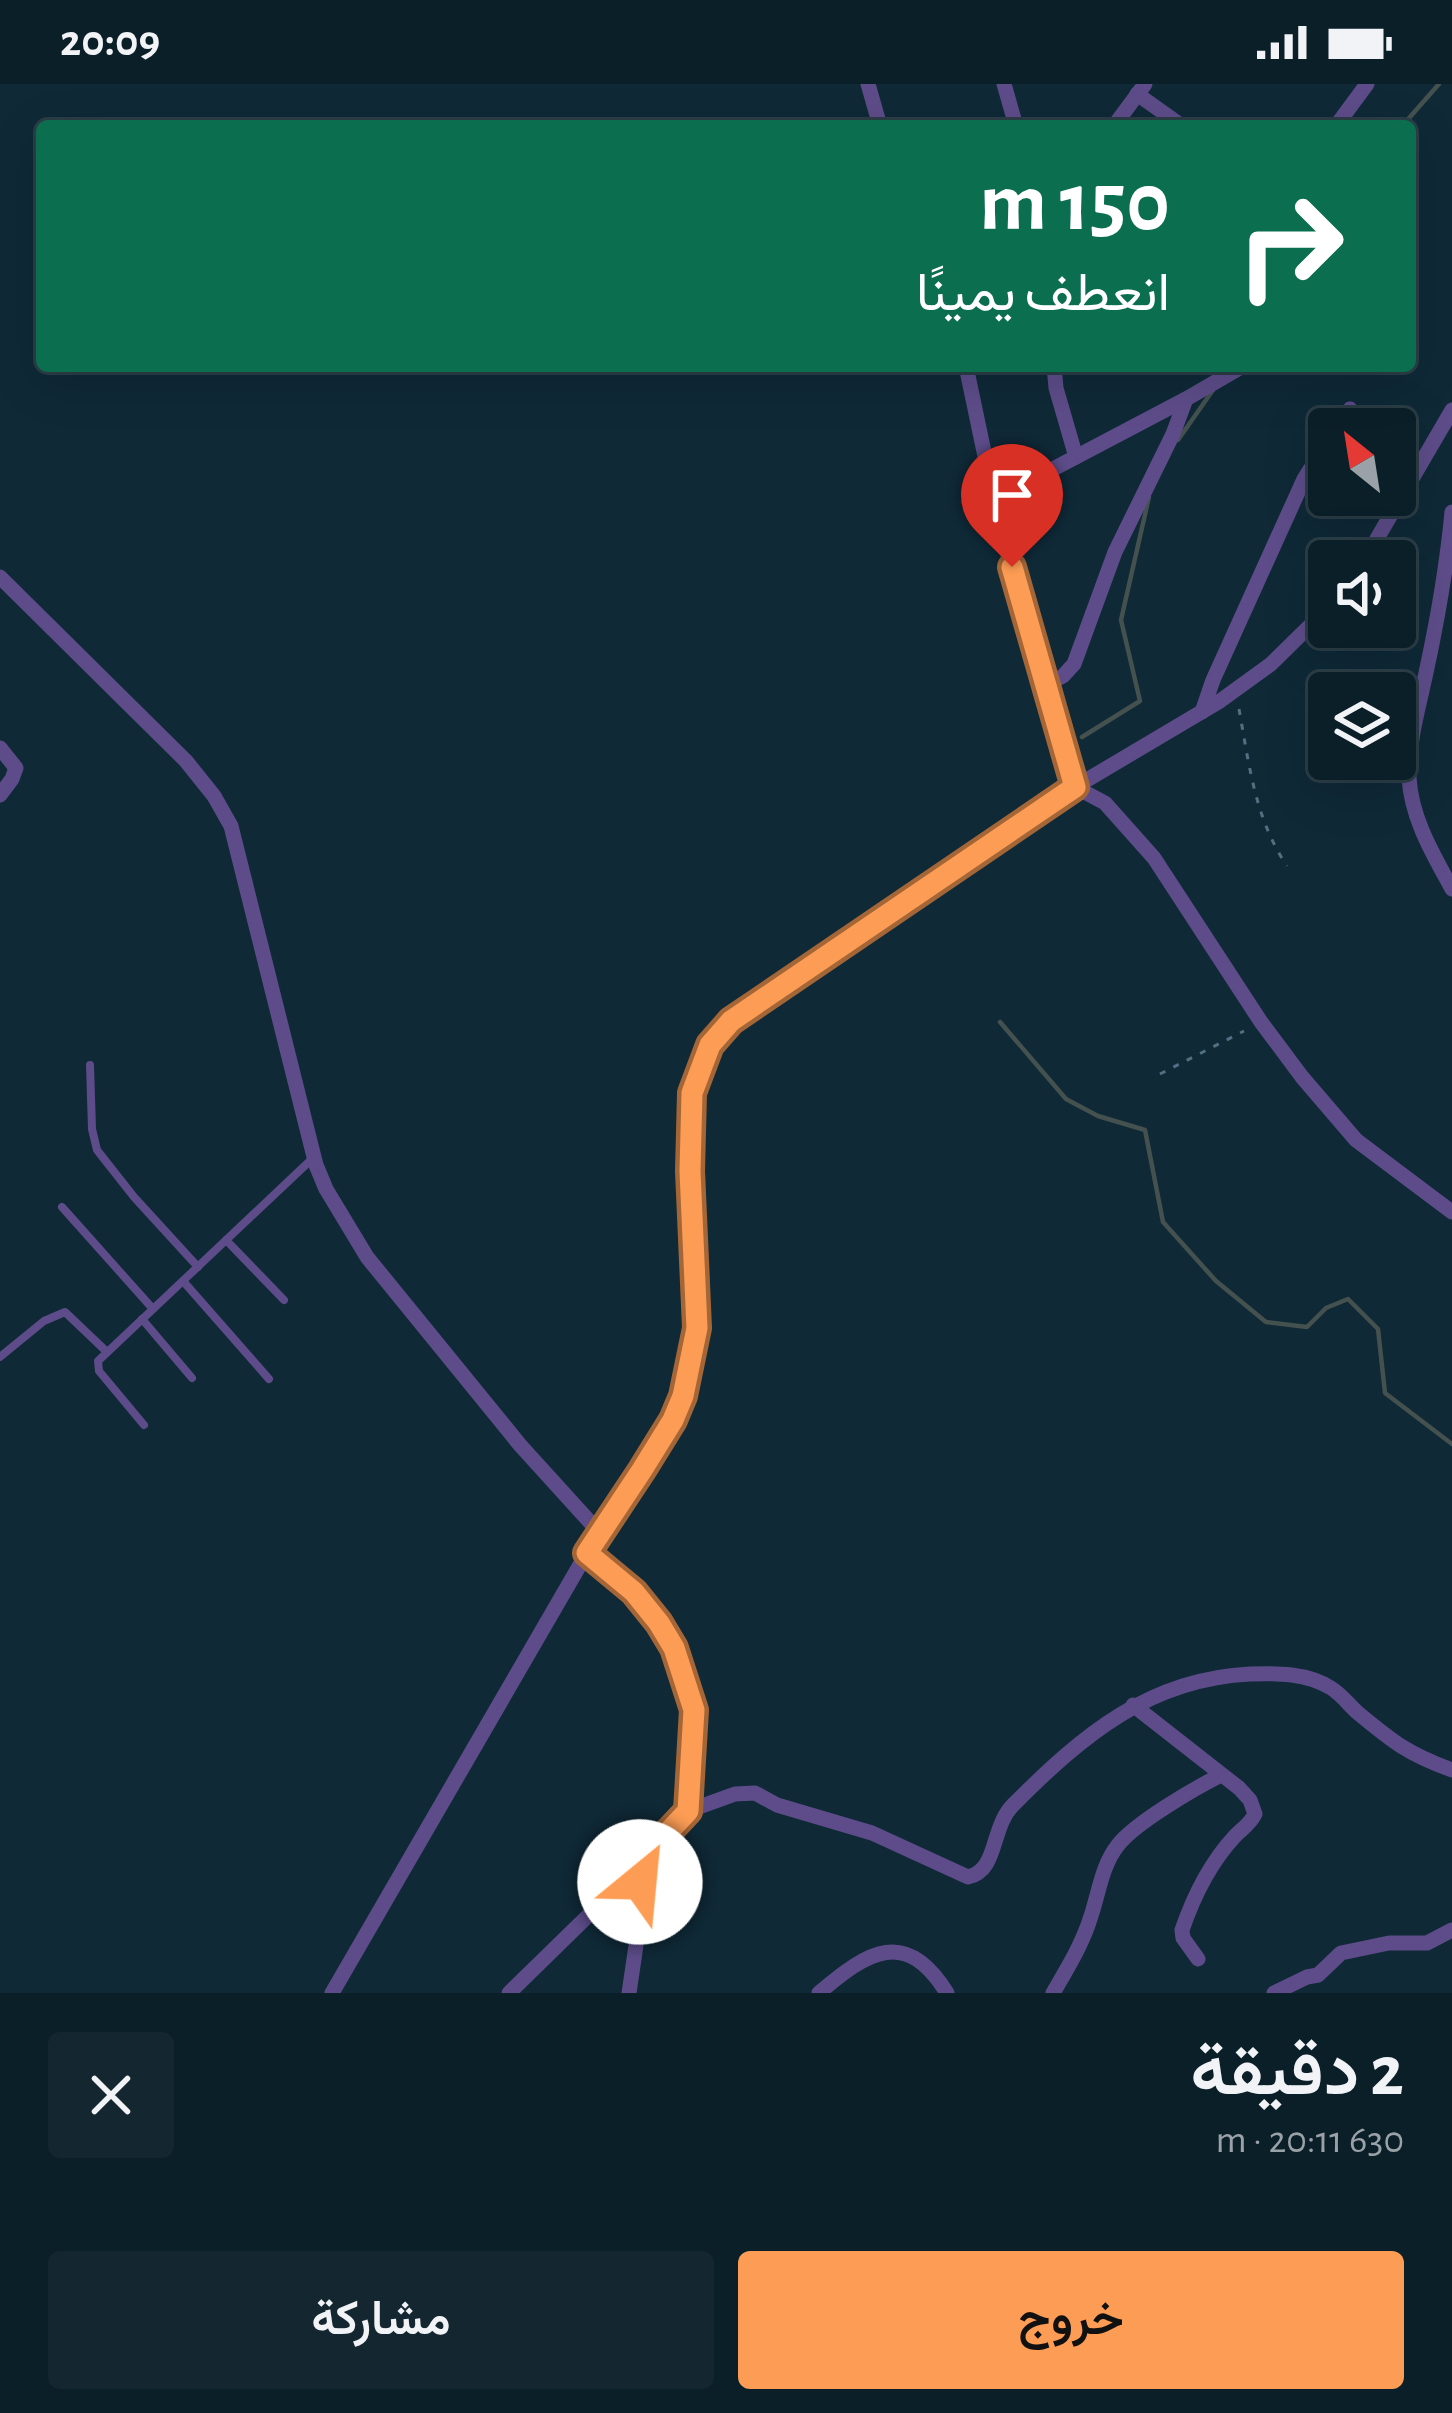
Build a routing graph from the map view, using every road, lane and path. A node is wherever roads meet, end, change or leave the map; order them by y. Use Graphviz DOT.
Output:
graph roads {
  1 [pos="868,84"];
  2 [pos="1004,84"];
  3 [pos="1366,84"];
  4 [pos="1141,89"];
  5 [pos="878,120"];
  6 [pos="1014,120"];
  7 [pos="1118,120"];
  8 [pos="1175,120"];
  9 [pos="1340,120"];
  10 [pos="970,372"];
  11 [pos="1055,372"];
  12 [pos="1210,372"];
  13 [pos="1232,372"];
  14 [pos="1220,379"];
  15 [pos="1186,399"];
  16 [pos="1452,410"];
  17 [pos="1076,457"];
  18 [pos="1308,472"];
  19 [pos="994,500"];
  20 [pos="1452,512"];
  21 [pos="1376,540"];
  22 [pos="0,577"];
  23 [pos="1308,628"];
  24 [pos="1048,685"];
  25 [pos="1235,689"];
  26 [pos="1202,712"];
  27 [pos="0,748"];
  28 [pos="1075,787"];
  29 [pos="0,795"];
  30 [pos="1287,866"];
  31 [pos="1452,889"];
  32 [pos="1262,1022"];
  33 [pos="90,1065"];
  34 [pos="1160,1074"];
  35 [pos="314,1157"];
  36 [pos="62,1207"];
  37 [pos="1452,1212"];
  38 [pos="226,1240"];
  39 [pos="198,1267"];
  40 [pos="183,1281"];
  41 [pos="284,1300"];
  42 [pos="152,1309"];
  43 [pos="142,1319"];
  44 [pos="106,1352"];
  45 [pos="0,1357"];
  46 [pos="192,1378"];
  47 [pos="269,1379"];
  48 [pos="145,1425"];
  49 [pos="599,1532"];
  50 [pos="587,1553"];
  51 [pos="1133,1706"];
  52 [pos="1452,1769"];
  53 [pos="1221,1775"];
  54 [pos="688,1811"];
  55 [pos="641,1861"];
  56 [pos="1452,1930"];
  57 [pos="1198,1959"];
  58 [pos="332,1993"];
  59 [pos="509,1993"];
  60 [pos="628,1993"];
  61 [pos="819,1993"];
  62 [pos="947,1993"];
  63 [pos="1053,1993"];
  64 [pos="1274,1993"];
  1 -- 5 [label="street"];
  2 -- 6 [label="street"];
  3 -- 9 [label="street"];
  4 -- 7 [label="street"];
  4 -- 8 [label="street"];
  10 -- 19 [label="street"];
  11 -- 17 [label="street"];
  12 -- 14 [label="street"];
  13 -- 14 [label="street"];
  14 -- 15 [label="street"];
  15 -- 17 [label="street"];
  15 -- 24 [label="street"];
  16 -- 21 [label="street"];
  17 -- 19 [label="street"];
  18 -- 26 [label="street"];
  19 -- 24 [label="street"];
  20 -- 31 [label="street"];
  22 -- 35 [label="street"];
  23 -- 25 [label="street"];
  24 -- 28 [label="street"];
  25 -- 26 [label="street"];
  25 -- 30 [label="path"];
  26 -- 28 [label="street"];
  27 -- 29 [label="street"];
  28 -- 32 [label="street"];
  28 -- 49 [label="street"];
  32 -- 34 [label="path"];
  32 -- 37 [label="street"];
  33 -- 39 [label="lane"];
  35 -- 38 [label="lane"];
  35 -- 49 [label="street"];
  36 -- 42 [label="lane"];
  38 -- 39 [label="lane"];
  38 -- 41 [label="lane"];
  39 -- 40 [label="lane"];
  40 -- 42 [label="lane"];
  40 -- 47 [label="lane"];
  42 -- 43 [label="lane"];
  43 -- 44 [label="lane"];
  43 -- 46 [label="lane"];
  44 -- 45 [label="lane"];
  44 -- 48 [label="lane"];
  49 -- 50 [label="street"];
  50 -- 54 [label="street"];
  50 -- 58 [label="street"];
  51 -- 52 [label="street"];
  51 -- 53 [label="street"];
  51 -- 54 [label="street"];
  53 -- 57 [label="street"];
  53 -- 63 [label="street"];
  54 -- 55 [label="street"];
  55 -- 59 [label="street"];
  55 -- 60 [label="street"];
  56 -- 64 [label="street"];
  61 -- 62 [label="street"];
}
